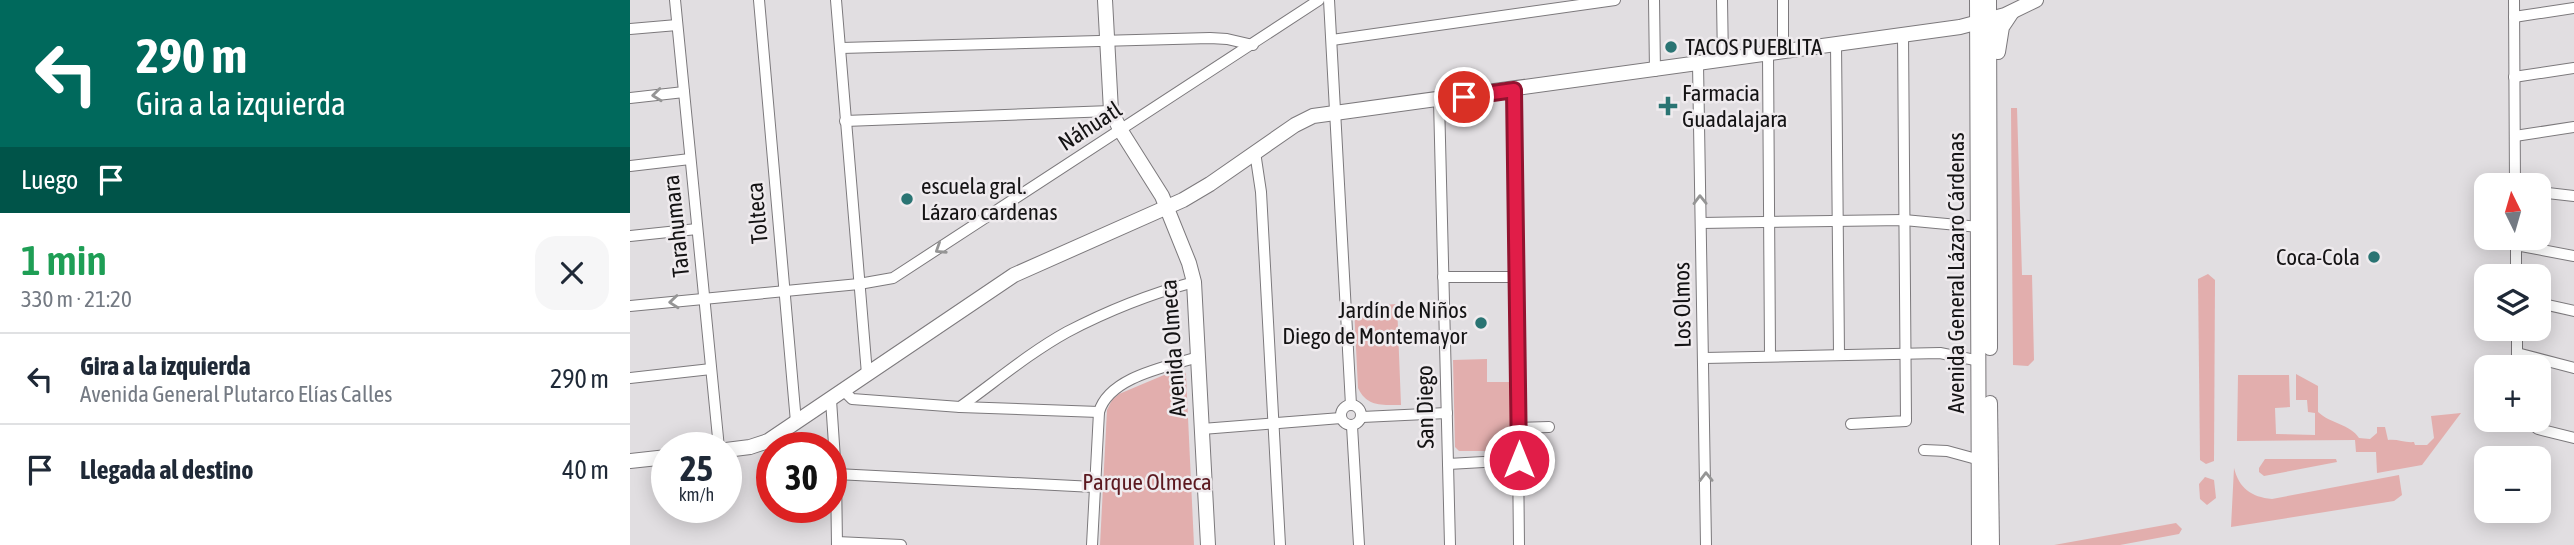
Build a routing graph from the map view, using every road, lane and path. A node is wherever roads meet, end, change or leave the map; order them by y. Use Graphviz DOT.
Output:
graph roads {
  1 [pos="675,0"];
  2 [pos="759,0"];
  3 [pos="836,0"];
  4 [pos="1105,0"];
  5 [pos="1319,0"];
  6 [pos="1329,0"];
  7 [pos="1615,0"];
  8 [pos="1654,0"];
  9 [pos="1722,0"];
  10 [pos="1783,0"];
  11 [pos="1977,0"];
  12 [pos="1989,0"];
  13 [pos="2036,0"];
  14 [pos="2514,0"];
  15 [pos="2574,8"];
  16 [pos="2012,12"];
  17 [pos="2514,18"];
  18 [pos="1983,22"];
  19 [pos="677,24"];
  20 [pos="630,29"];
  21 [pos="1903,35"];
  22 [pos="1332,40"];
  23 [pos="1107,41"];
  24 [pos="1836,44"];
  25 [pos="1253,45"];
  26 [pos="841,48"];
  27 [pos="1776,52"];
  28 [pos="1723,61"];
  29 [pos="1698,64"];
  30 [pos="2574,68"];
  31 [pos="1655,71"];
  32 [pos="2514,77"];
  33 [pos="1514,90"];
  34 [pos="684,92"];
  35 [pos="630,98"];
  36 [pos="1439,100"];
  37 [pos="1111,111"];
  38 [pos="1335,113"];
  39 [pos="845,121"];
  40 [pos="2574,127"];
  41 [pos="1121,131"];
  42 [pos="2515,136"];
  43 [pos="1990,147"];
  44 [pos="1255,152"];
  45 [pos="690,159"];
  46 [pos="630,166"];
  47 [pos="2515,173"];
  48 [pos="2552,193"];
  49 [pos="2574,196"];
  50 [pos="1167,207"];
  51 [pos="1904,220"];
  52 [pos="1768,222"];
  53 [pos="1837,222"];
  54 [pos="1701,223"];
  55 [pos="1979,227"];
  56 [pos="697,229"];
  57 [pos="630,236"];
  58 [pos="2551,250"];
  59 [pos="2574,256"];
  60 [pos="1443,277"];
  61 [pos="1517,277"];
  62 [pos="1194,282"];
  63 [pos="859,284"];
  64 [pos="784,289"];
  65 [pos="705,299"];
  66 [pos="2551,305"];
  67 [pos="630,306"];
  68 [pos="2574,310"];
  69 [pos="2516,341"];
  70 [pos="2517,353"];
  71 [pos="1839,354"];
  72 [pos="1905,354"];
  73 [pos="1770,355"];
  74 [pos="1198,357"];
  75 [pos="1704,358"];
  76 [pos="1980,361"];
  77 [pos="2574,368"];
  78 [pos="711,369"];
  79 [pos="867,374"];
  80 [pos="630,377"];
  81 [pos="844,391"];
  82 [pos="831,400"];
  83 [pos="1351,405"];
  84 [pos="960,407"];
  85 [pos="1099,412"];
  86 [pos="1447,413"];
  87 [pos="1362,417"];
  88 [pos="1341,418"];
  89 [pos="796,422"];
  90 [pos="1273,423"];
  91 [pos="1852,424"];
  92 [pos="1352,426"];
  93 [pos="1549,427"];
  94 [pos="1519,428"];
  95 [pos="1202,429"];
  96 [pos="717,432"];
  97 [pos="833,432"];
  98 [pos="2550,432"];
  99 [pos="2574,438"];
  100 [pos="742,448"];
  101 [pos="1924,450"];
  102 [pos="651,459"];
  103 [pos="1519,460"];
  104 [pos="1980,460"];
  105 [pos="630,461"];
  106 [pos="1448,464"];
  107 [pos="847,475"];
  108 [pos="1094,486"];
  109 [pos="1980,488"];
  110 [pos="837,523"];
  111 [pos="1991,524"];
  112 [pos="837,544"];
  113 [pos="901,545"];
  114 [pos="1092,545"];
  115 [pos="1209,545"];
  116 [pos="1280,545"];
  117 [pos="1359,545"];
  118 [pos="1450,545"];
  119 [pos="1519,545"];
  120 [pos="1706,545"];
  121 [pos="1979,545"];
  122 [pos="1992,545"];
  1 -- 19 [label="street, Tarahumara"];
  2 -- 64 [label="street, Tolteca"];
  3 -- 26 [label="street"];
  4 -- 23 [label="street, Avenida Olmeca"];
  5 -- 25 [label="street, Náhuatl"];
  6 -- 22 [label="street"];
  7 -- 22 [label="street"];
  8 -- 31 [label="street"];
  9 -- 28 [label="street"];
  10 -- 27 [label="street"];
  11 -- 18 [label="street, Avenida General Lázaro Cárdenas"];
  12 -- 18 [label="street, Avenida General Lázaro Cárdenas"];
  13 -- 16 [label="street"];
  14 -- 17 [label="street"];
  15 -- 17 [label="street"];
  16 -- 18 [label="street"];
  16 -- 43 [label="street"];
  17 -- 32 [label="street"];
  18 -- 21 [label="street"];
  18 -- 43 [label="street, Avenida General Lázaro Cárdenas"];
  18 -- 55 [label="street, Avenida General Lázaro Cárdenas"];
  19 -- 20 [label="street"];
  19 -- 34 [label="street, Tarahumara"];
  21 -- 24 [label="street"];
  21 -- 51 [label="street"];
  22 -- 38 [label="street"];
  23 -- 25 [label="street"];
  23 -- 26 [label="street"];
  23 -- 37 [label="street, Avenida Olmeca"];
  24 -- 27 [label="street"];
  24 -- 53 [label="street"];
  25 -- 41 [label="street, Náhuatl"];
  26 -- 39 [label="street"];
  27 -- 28 [label="street"];
  27 -- 52 [label="street"];
  28 -- 29 [label="street"];
  29 -- 31 [label="street"];
  54 -- 29 [label="street, Los Olmos, one-way"];
  30 -- 32 [label="street"];
  31 -- 33 [label="street"];
  32 -- 42 [label="street"];
  33 -- 36 [label="street"];
  33 -- 61 [label="street"];
  34 -- 35 [label="street, one-way"];
  34 -- 45 [label="street, Tarahumara"];
  36 -- 38 [label="street"];
  36 -- 60 [label="street, San Diego"];
  37 -- 39 [label="street"];
  37 -- 41 [label="street, Avenida Olmeca"];
  38 -- 44 [label="street"];
  38 -- 83 [label="street"];
  39 -- 63 [label="street"];
  40 -- 42 [label="street"];
  41 -- 50 [label="street, Avenida Olmeca"];
  41 -- 63 [label="street, Náhuatl, one-way"];
  42 -- 47 [label="street"];
  43 -- 111 [label="street, Avenida General Lázaro Cárdenas"];
  44 -- 50 [label="street"];
  44 -- 90 [label="street"];
  45 -- 46 [label="street"];
  45 -- 56 [label="street, Tarahumara"];
  48 -- 49 [label="street"];
  50 -- 62 [label="street, Avenida Olmeca"];
  50 -- 79 [label="street"];
  51 -- 53 [label="street"];
  51 -- 55 [label="street"];
  51 -- 72 [label="street"];
  52 -- 53 [label="street"];
  52 -- 54 [label="street"];
  52 -- 73 [label="street"];
  53 -- 71 [label="street"];
  54 -- 75 [label="street, Los Olmos"];
  55 -- 76 [label="street, Avenida General Lázaro Cárdenas"];
  56 -- 57 [label="street"];
  56 -- 65 [label="street, Tarahumara"];
  58 -- 59 [label="street"];
  60 -- 61 [label="street"];
  60 -- 86 [label="street, San Diego"];
  61 -- 94 [label="street"];
  62 -- 74 [label="street, Avenida Olmeca"];
  62 -- 84 [label="street"];
  63 -- 64 [label="street, Náhuatl"];
  63 -- 79 [label="street"];
  64 -- 65 [label="street, Náhuatl"];
  64 -- 89 [label="street, Tolteca"];
  65 -- 67 [label="street, Náhuatl, one-way"];
  65 -- 78 [label="street, Tarahumara"];
  66 -- 68 [label="street"];
  69 -- 70 [label="street"];
  70 -- 77 [label="street"];
  71 -- 72 [label="street"];
  71 -- 73 [label="street"];
  72 -- 76 [label="street"];
  72 -- 91 [label="street"];
  73 -- 75 [label="street"];
  74 -- 85 [label="street"];
  74 -- 95 [label="street, Avenida Olmeca"];
  120 -- 75 [label="street, Los Olmos, one-way"];
  76 -- 104 [label="street, Avenida General Lázaro Cárdenas"];
  78 -- 80 [label="street"];
  78 -- 96 [label="street, Tarahumara"];
  79 -- 81 [label="street"];
  81 -- 82 [label="street"];
  81 -- 84 [label="street"];
  82 -- 89 [label="street"];
  82 -- 97 [label="street"];
  83 -- 87 [label="street"];
  83 -- 88 [label="street"];
  84 -- 85 [label="street"];
  85 -- 108 [label="street"];
  86 -- 87 [label="street"];
  86 -- 106 [label="street, San Diego"];
  87 -- 92 [label="street"];
  88 -- 90 [label="street"];
  88 -- 92 [label="street"];
  89 -- 100 [label="street"];
  90 -- 95 [label="street"];
  90 -- 116 [label="street"];
  92 -- 117 [label="street"];
  93 -- 94 [label="street"];
  94 -- 103 [label="street"];
  95 -- 115 [label="street, Avenida Olmeca"];
  98 -- 99 [label="street"];
  101 -- 104 [label="street"];
  102 -- 105 [label="street"];
  103 -- 106 [label="street"];
  103 -- 119 [label="street"];
  104 -- 109 [label="street, Avenida General Lázaro Cárdenas"];
  106 -- 118 [label="street, San Diego"];
  107 -- 108 [label="street"];
  108 -- 114 [label="street"];
  109 -- 111 [label="street"];
  109 -- 121 [label="street, Avenida General Lázaro Cárdenas"];
  110 -- 112 [label="street"];
  111 -- 122 [label="street, Avenida General Lázaro Cárdenas"];
  112 -- 113 [label="street"];
}
